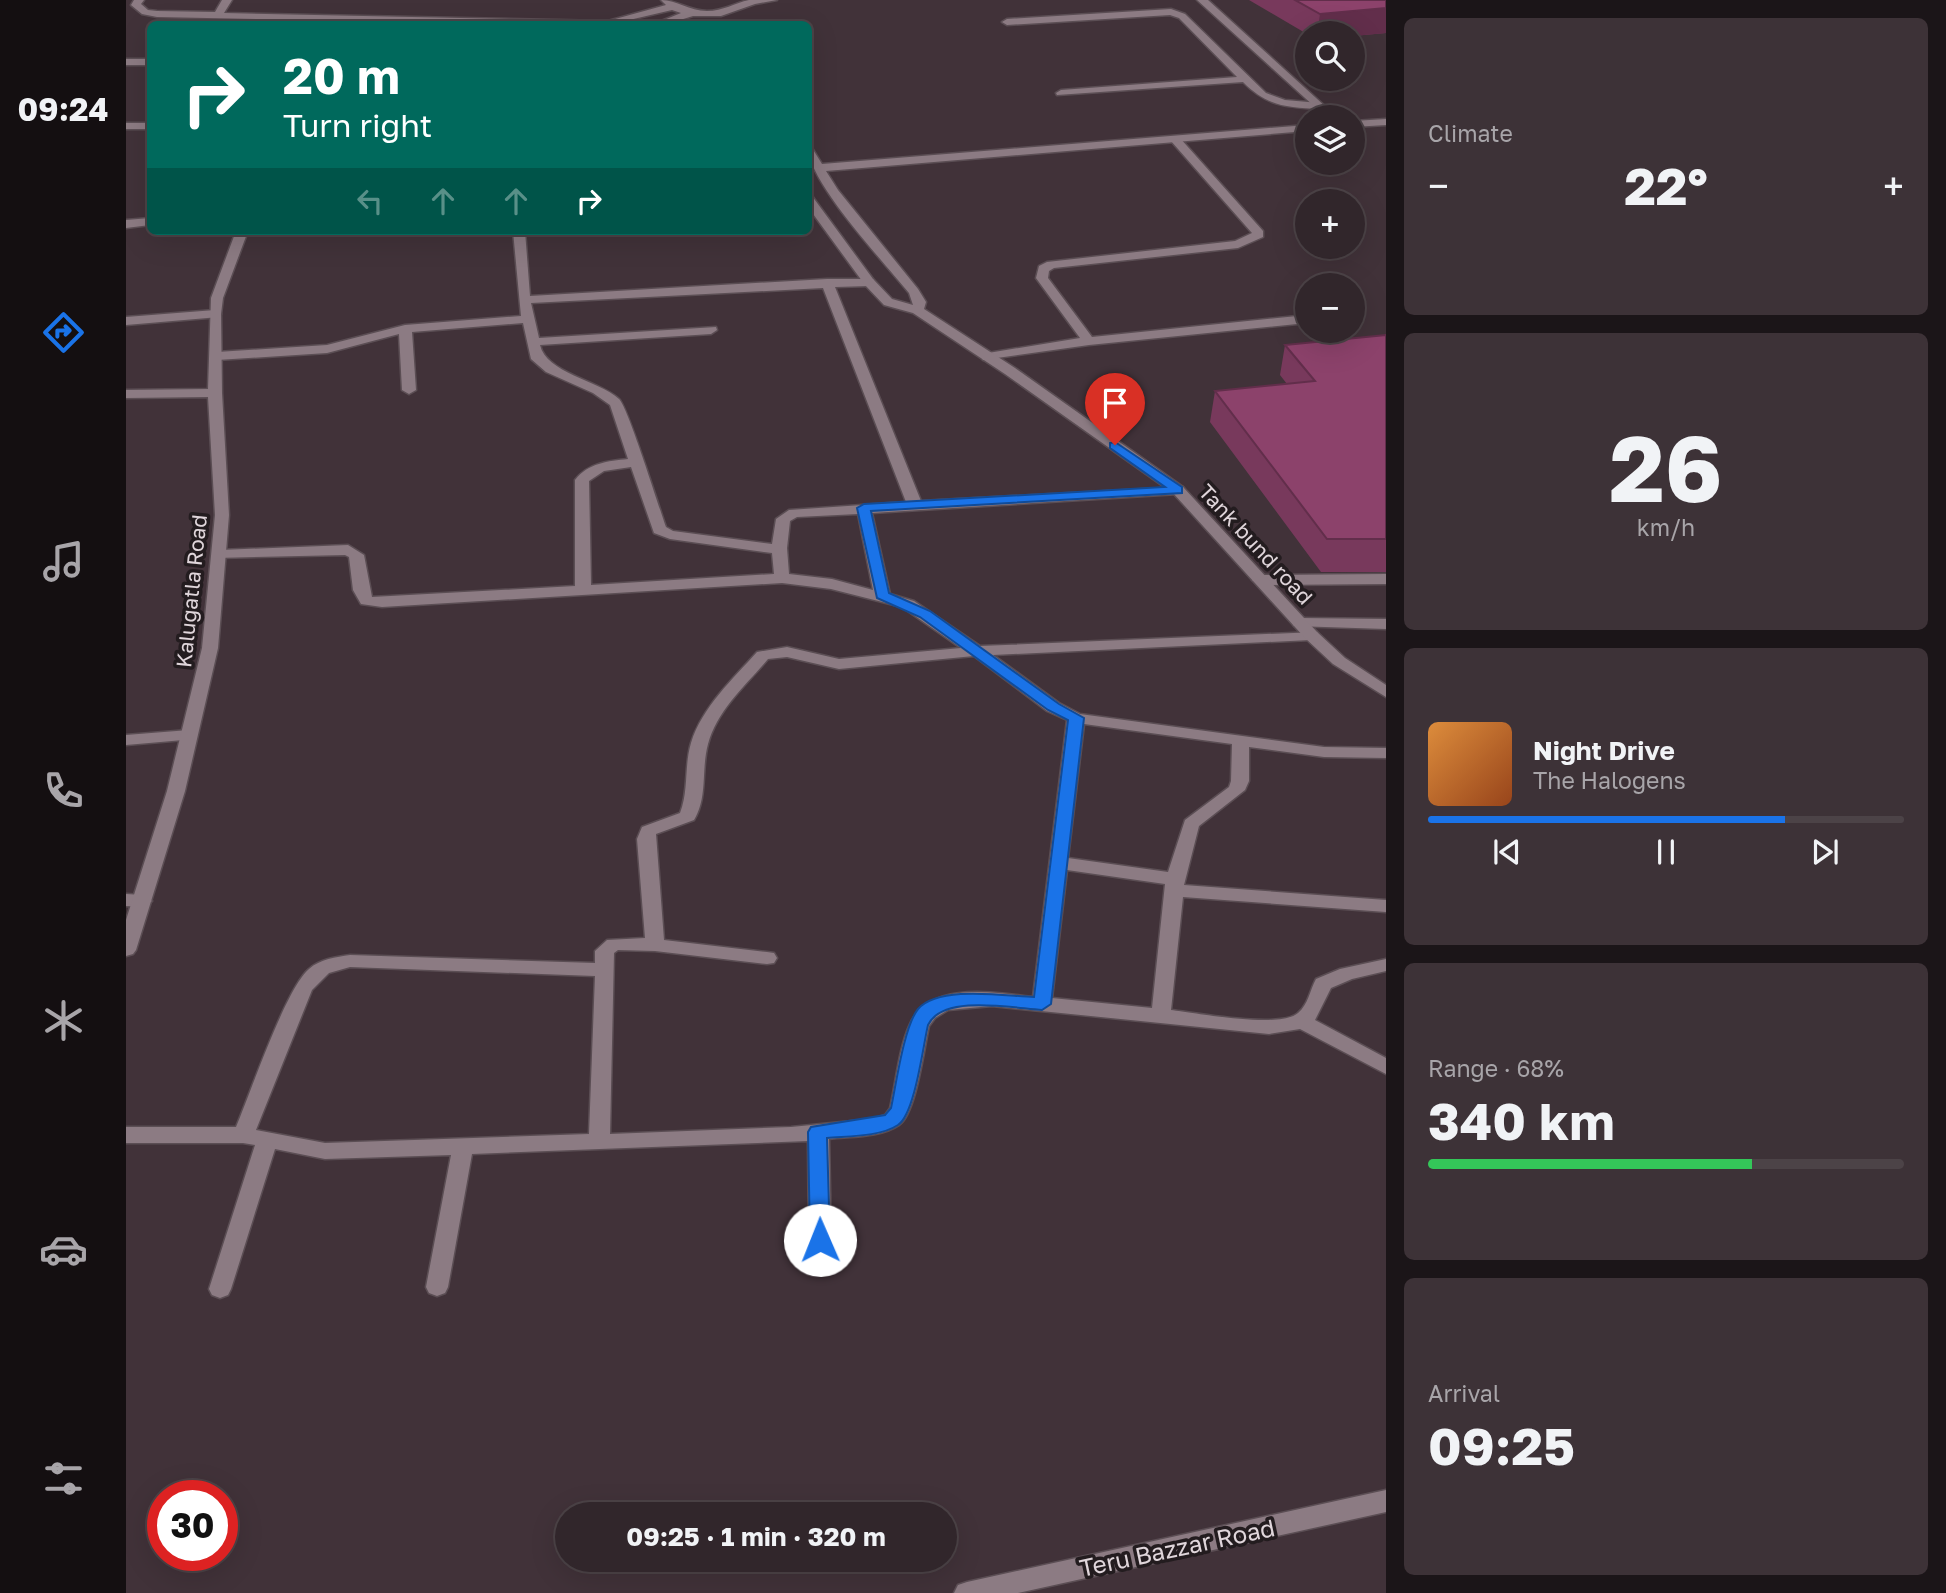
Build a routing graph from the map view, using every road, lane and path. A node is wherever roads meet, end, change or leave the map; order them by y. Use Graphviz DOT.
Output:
graph roads {
  1 [pos="139,0"];
  2 [pos="227,0"];
  3 [pos="772,0"];
  4 [pos="1202,0"];
  5 [pos="753,1"];
  6 [pos="669,3"];
  7 [pos="695,12"];
  8 [pos="709,13"];
  9 [pos="157,19"];
  10 [pos="218,20"];
  11 [pos="372,21"];
  12 [pos="612,21"];
  13 [pos="668,21"];
  14 [pos="712,21"];
  15 [pos="1007,22"];
  16 [pos="126,62"];
  17 [pos="147,62"];
  18 [pos="1245,79"];
  19 [pos="1061,93"];
  20 [pos="1312,105"];
  21 [pos="1319,105"];
  22 [pos="1386,122"];
  23 [pos="1365,123"];
  24 [pos="126,126"];
  25 [pos="147,126"];
  26 [pos="1295,129"];
  27 [pos="1175,139"];
  28 [pos="813,168"];
  29 [pos="812,204"];
  30 [pos="147,222"];
  31 [pos="126,224"];
  32 [pos="241,235"];
  33 [pos="519,235"];
  34 [pos="869,282"];
  35 [pos="827,283"];
  36 [pos="524,300"];
  37 [pos="917,310"];
  38 [pos="215,314"];
  39 [pos="1295,319"];
  40 [pos="528,320"];
  41 [pos="126,321"];
  42 [pos="405,329"];
  43 [pos="710,330"];
  44 [pos="1088,341"];
  45 [pos="532,342"];
  46 [pos="217,356"];
  47 [pos="988,357"];
  48 [pos="409,390"];
  49 [pos="215,393"];
  50 [pos="126,394"];
  51 [pos="636,462"];
  52 [pos="1178,490"];
  53 [pos="915,505"];
  54 [pos="864,508"];
  55 [pos="778,549"];
  56 [pos="220,555"];
  57 [pos="782,578"];
  58 [pos="1386,579"];
  59 [pos="1260,580"];
  60 [pos="583,589"];
  61 [pos="882,595"];
  62 [pos="1386,624"];
  63 [pos="1305,629"];
  64 [pos="977,651"];
  65 [pos="1384,689"];
  66 [pos="1076,718"];
  67 [pos="189,735"];
  68 [pos="126,740"];
  69 [pos="1240,740"];
  70 [pos="1386,753"];
  71 [pos="1059,863"];
  72 [pos="1175,884"];
  73 [pos="134,900"];
  74 [pos="1386,906"];
  75 [pos="655,945"];
  76 [pos="126,950"];
  77 [pos="767,958"];
  78 [pos="1386,965"];
  79 [pos="602,970"];
  80 [pos="1042,1004"];
  81 [pos="1161,1016"];
  82 [pos="1303,1022"];
  83 [pos="1386,1067"];
  84 [pos="818,1132"];
  85 [pos="126,1135"];
  86 [pos="243,1135"];
  87 [pos="267,1140"];
  88 [pos="599,1142"];
  89 [pos="463,1147"];
  90 [pos="820,1240"];
  91 [pos="437,1287"];
  92 [pos="220,1289"];
  93 [pos="1386,1501"];
  94 [pos="967,1593"];
  1 -- 9 [label="street"];
  2 -- 10 [label="street"];
  3 -- 5 [label="street"];
  4 -- 21 [label="street"];
  5 -- 8 [label="street"];
  6 -- 7 [label="street"];
  6 -- 12 [label="street"];
  7 -- 8 [label="street"];
  7 -- 13 [label="street"];
  8 -- 14 [label="street"];
  9 -- 10 [label="street"];
  10 -- 11 [label="street"];
  15 -- 18 [label="street"];
  16 -- 17 [label="street"];
  18 -- 19 [label="street"];
  18 -- 20 [label="street"];
  22 -- 23 [label="street"];
  24 -- 25 [label="street"];
  26 -- 27 [label="street"];
  27 -- 28 [label="street"];
  27 -- 44 [label="street"];
  28 -- 37 [label="street"];
  29 -- 34 [label="street, Tank bund road"];
  30 -- 31 [label="street"];
  32 -- 38 [label="street, Kalugatla Road"];
  33 -- 36 [label="street"];
  34 -- 35 [label="street"];
  34 -- 37 [label="street, Tank bund road"];
  35 -- 36 [label="street"];
  35 -- 53 [label="street"];
  36 -- 40 [label="street"];
  37 -- 47 [label="street, Tank bund road"];
  38 -- 41 [label="street"];
  38 -- 46 [label="street, Kalugatla Road"];
  39 -- 44 [label="street"];
  40 -- 42 [label="street"];
  40 -- 45 [label="street"];
  42 -- 46 [label="street"];
  42 -- 48 [label="street"];
  43 -- 45 [label="street"];
  44 -- 47 [label="street"];
  45 -- 51 [label="street"];
  46 -- 49 [label="street, Kalugatla Road"];
  47 -- 52 [label="street, Tank bund road"];
  49 -- 50 [label="street"];
  49 -- 56 [label="street, Kalugatla Road"];
  51 -- 55 [label="street"];
  51 -- 60 [label="street"];
  52 -- 53 [label="street"];
  52 -- 59 [label="street, Tank bund road"];
  53 -- 54 [label="street"];
  54 -- 55 [label="street"];
  54 -- 61 [label="street"];
  55 -- 57 [label="street"];
  56 -- 60 [label="street"];
  56 -- 67 [label="street, Kalugatla Road"];
  57 -- 60 [label="street"];
  57 -- 61 [label="street"];
  58 -- 59 [label="street"];
  59 -- 63 [label="street, Tank bund road"];
  61 -- 64 [label="street"];
  62 -- 63 [label="street"];
  63 -- 64 [label="street"];
  63 -- 65 [label="street, Tank bund road"];
  64 -- 66 [label="street"];
  64 -- 75 [label="street"];
  66 -- 69 [label="street"];
  66 -- 71 [label="street"];
  67 -- 68 [label="street"];
  67 -- 73 [label="street, Kalugatla Road"];
  69 -- 70 [label="street"];
  69 -- 72 [label="street"];
  71 -- 72 [label="street"];
  71 -- 80 [label="street"];
  72 -- 74 [label="street"];
  72 -- 81 [label="street"];
  73 -- 76 [label="street, Kalugatla Road"];
  75 -- 77 [label="street"];
  75 -- 79 [label="street"];
  78 -- 82 [label="street"];
  79 -- 86 [label="street"];
  79 -- 88 [label="street"];
  80 -- 81 [label="street"];
  80 -- 84 [label="street"];
  81 -- 82 [label="street"];
  82 -- 83 [label="street"];
  84 -- 88 [label="street"];
  84 -- 90 [label="street"];
  85 -- 86 [label="street"];
  86 -- 87 [label="street"];
  87 -- 89 [label="street"];
  87 -- 92 [label="street"];
  88 -- 89 [label="street"];
  89 -- 91 [label="street"];
  93 -- 94 [label="street, Teru Bazzar Road"];
}
